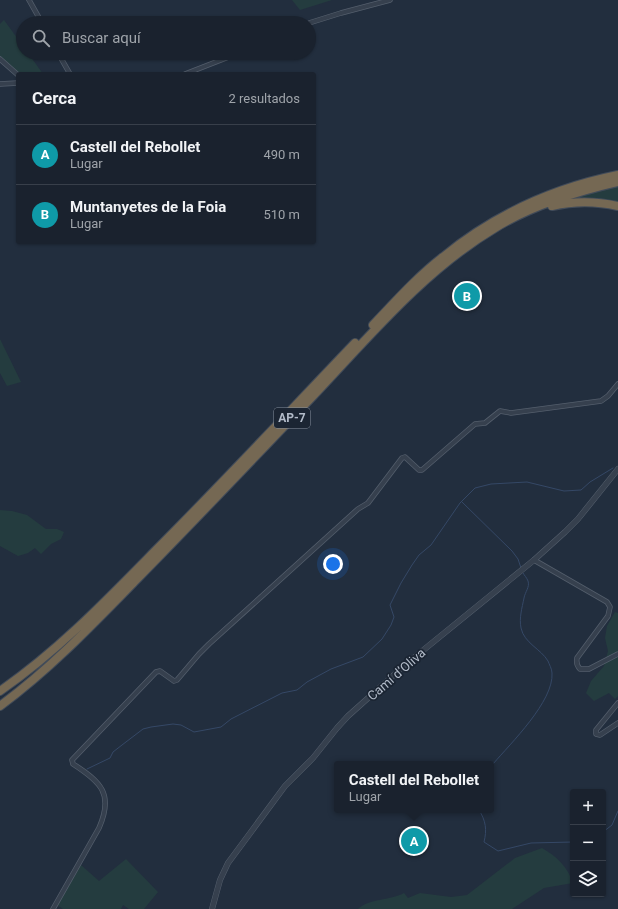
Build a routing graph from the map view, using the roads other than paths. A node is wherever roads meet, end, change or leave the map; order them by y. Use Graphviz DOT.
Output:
graph roads {
  1 [pos="29,0"];
  2 [pos="390,0"];
  3 [pos="38,16"];
  4 [pos="316,21"];
  5 [pos="0,59"];
  6 [pos="62,60"];
  7 [pos="221,60"];
  8 [pos="69,72"];
  9 [pos="190,72"];
  10 [pos="16,73"];
  11 [pos="16,83"];
  12 [pos="0,84"];
  13 [pos="618,171"];
  14 [pos="618,175"];
  15 [pos="618,182"];
  16 [pos="528,204"];
  17 [pos="618,206"];
  18 [pos="495,228"];
  19 [pos="618,384"];
  20 [pos="618,469"];
  21 [pos="534,560"];
  22 [pos="618,654"];
  23 [pos="0,691"];
  24 [pos="618,703"];
  25 [pos="0,706"];
  26 [pos="618,723"];
  27 [pos="53,909"];
  28 [pos="212,909"];
  1 -- 3 [label="street"];
  2 -- 4 [label="street"];
  5 -- 10 [label="street"];
  6 -- 8 [label="street"];
  7 -- 9 [label="street"];
  11 -- 12 [label="street"];
  13 -- 16 [label="highway"];
  14 -- 16 [label="highway, AP-7"];
  15 -- 18 [label="highway, AP-7"];
  16 -- 23 [label="highway, AP-7"];
  17 -- 18 [label="highway"];
  18 -- 25 [label="highway, AP-7"];
  19 -- 27 [label="street"];
  20 -- 21 [label="street, Camí d’Oliva"];
  21 -- 22 [label="street"];
  21 -- 28 [label="street, Camí d’Oliva"];
  24 -- 26 [label="street"];
}
